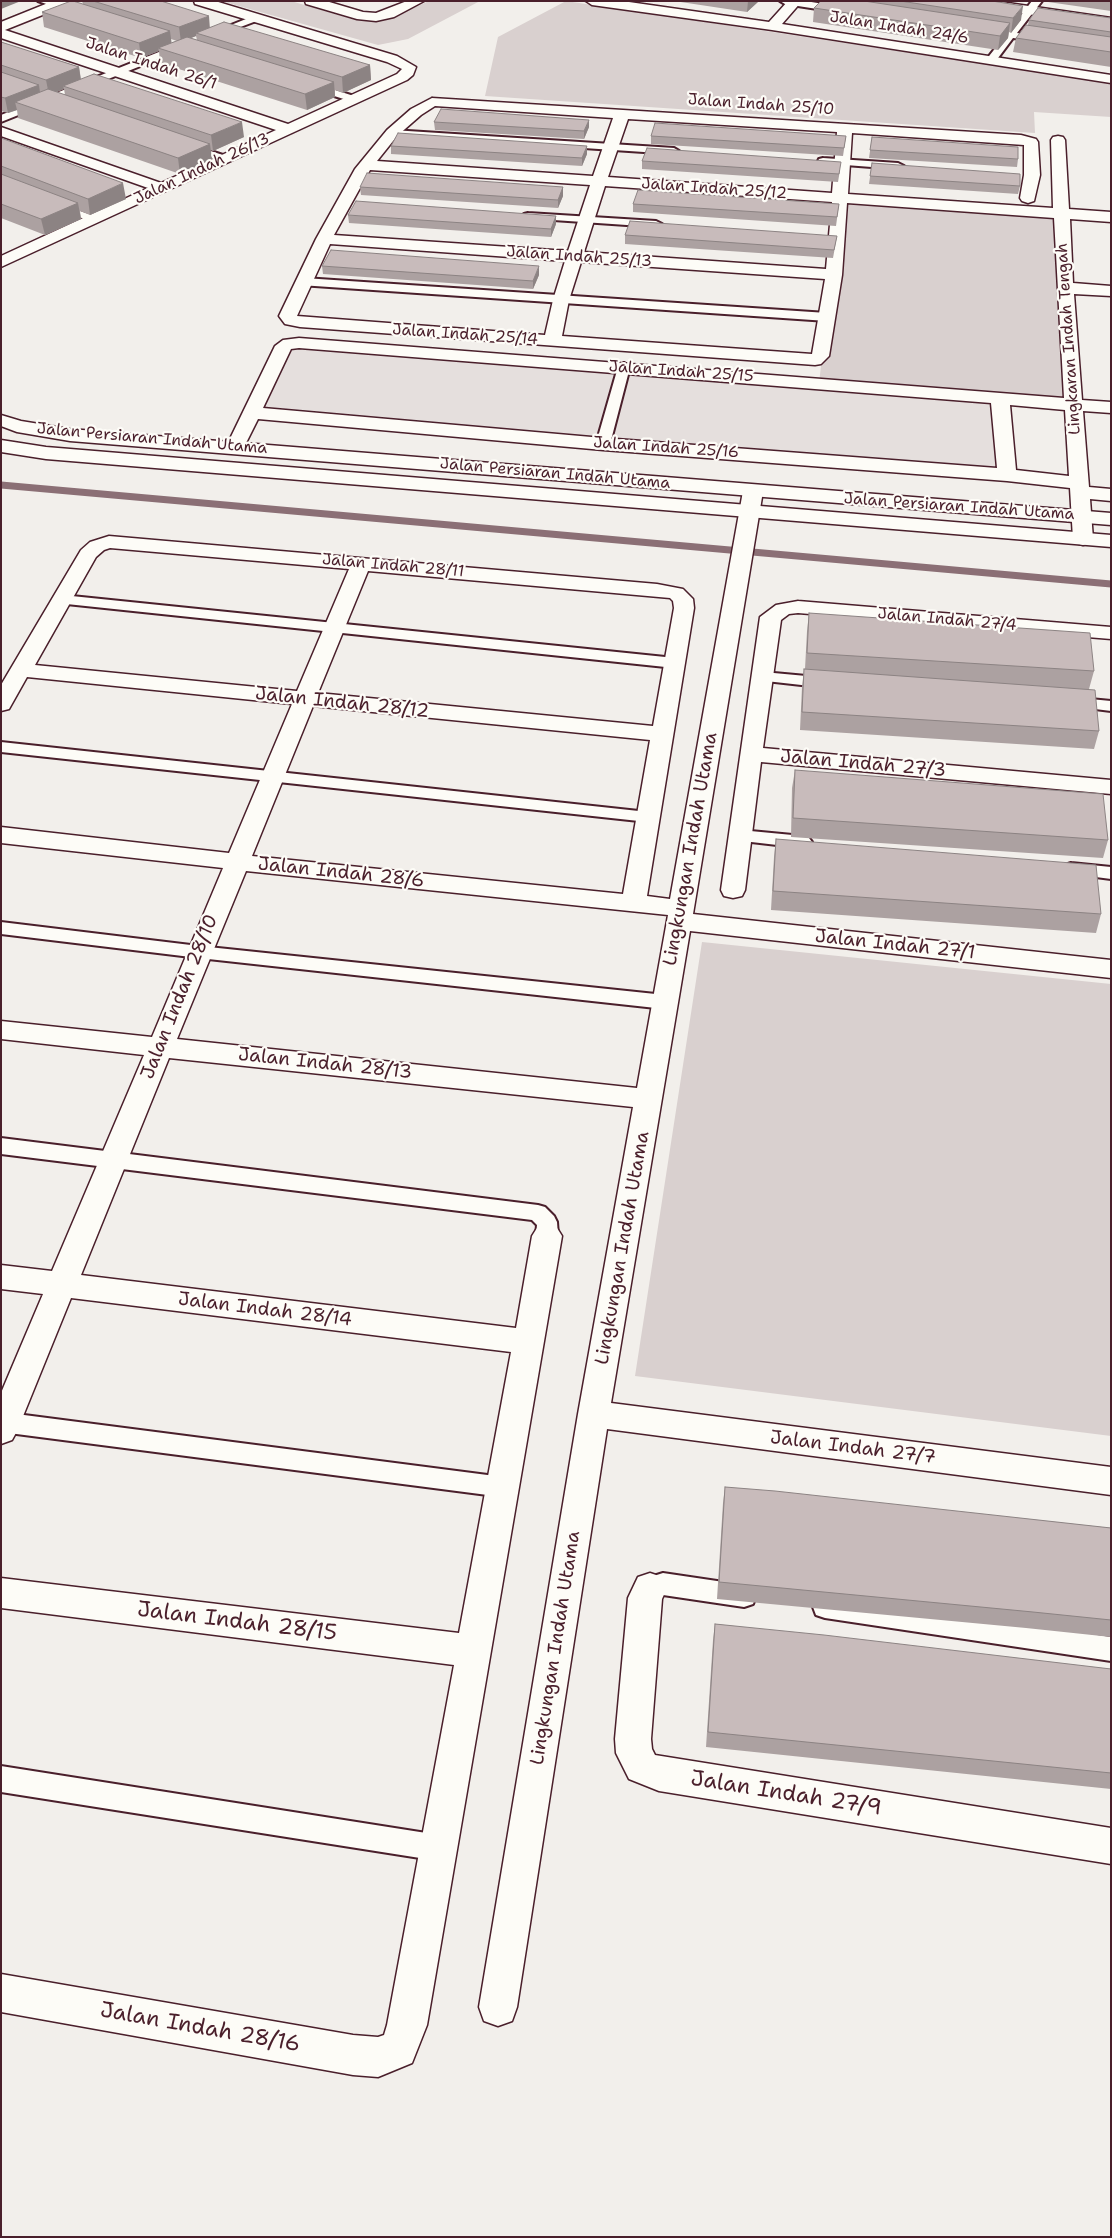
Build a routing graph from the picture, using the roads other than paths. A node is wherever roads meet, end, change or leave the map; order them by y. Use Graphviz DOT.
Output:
graph roads {
  1 [pos="200,1"];
  2 [pos="311,1"];
  3 [pos="418,1"];
  4 [pos="592,1"];
  5 [pos="965,1"];
  6 [pos="792,2"];
  7 [pos="55,3"];
  8 [pos="1034,6"];
  9 [pos="854,12"];
  10 [pos="82,14"];
  11 [pos="256,18"];
  12 [pos="1111,22"];
  13 [pos="772,26"];
  14 [pos="1,27"];
  15 [pos="972,30"];
  16 [pos="1,33"];
  17 [pos="1011,36"];
  18 [pos="164,40"];
  19 [pos="1056,42"];
  20 [pos="191,44"];
  21 [pos="992,60"];
  22 [pos="118,72"];
  23 [pos="1111,78"];
  24 [pos="296,81"];
  25 [pos="38,94"];
  26 [pos="52,99"];
  27 [pos="353,99"];
  28 [pos="432,102"];
  29 [pos="70,106"];
  30 [pos="622,114"];
  31 [pos="1,119"];
  32 [pos="845,128"];
  33 [pos="289,129"];
  34 [pos="1,131"];
  35 [pos="392,133"];
  36 [pos="1058,140"];
  37 [pos="179,144"];
  38 [pos="612,147"];
  39 [pos="689,152"];
  40 [pos="225,159"];
  41 [pos="814,160"];
  42 [pos="844,162"];
  43 [pos="367,164"];
  44 [pos="913,167"];
  45 [pos="599,182"];
  46 [pos="161,188"];
  47 [pos="841,198"];
  48 [pos="1028,198"];
  49 [pos="47,202"];
  50 [pos="1060,213"];
  51 [pos="518,215"];
  52 [pos="1111,217"];
  53 [pos="93,219"];
  54 [pos="586,220"];
  55 [pos="673,225"];
  56 [pos="324,239"];
  57 [pos="1,244"];
  58 [pos="23,252"];
  59 [pos="574,257"];
  60 [pos="1,262"];
  61 [pos="834,275"];
  62 [pos="304,282"];
  63 [pos="1065,288"];
  64 [pos="1111,291"];
  65 [pos="561,300"];
  66 [pos="827,317"];
  67 [pos="552,341"];
  68 [pos="624,367"];
  69 [pos="1000,398"];
  70 [pos="1073,404"];
  71 [pos="1111,408"];
  72 [pos="253,413"];
  73 [pos="1,420"];
  74 [pos="603,444"];
  75 [pos="1,446"];
  76 [pos="235,447"];
  77 [pos="1007,475"];
  78 [pos="1078,488"];
  79 [pos="753,491"];
  80 [pos="1111,495"];
  81 [pos="749,511"];
  82 [pos="1081,516"];
  83 [pos="1111,519"];
  84 [pos="1083,538"];
  85 [pos="1111,541"];
  86 [pos="360,564"];
  87 [pos="62,600"];
  88 [pos="334,627"];
  89 [pos="1111,633"];
  90 [pos="675,663"];
  91 [pos="21,670"];
  92 [pos="763,677"];
  93 [pos="842,684"];
  94 [pos="304,700"];
  95 [pos="1051,701"];
  96 [pos="1,704"];
  97 [pos="1111,706"];
  98 [pos="662,734"];
  99 [pos="1,747"];
  100 [pos="751,754"];
  101 [pos="272,777"];
  102 [pos="1111,787"];
  103 [pos="648,817"];
  104 [pos="1,835"];
  105 [pos="740,836"];
  106 [pos="818,844"];
  107 [pos="236,862"];
  108 [pos="1052,867"];
  109 [pos="1111,872"];
  110 [pos="733,890"];
  111 [pos="634,902"];
  112 [pos="680,915"];
  113 [pos="1,928"];
  114 [pos="199,952"];
  115 [pos="1111,969"];
  116 [pos="665,1002"];
  117 [pos="1,1030"];
  118 [pos="160,1046"];
  119 [pos="648,1099"];
  120 [pos="1,1146"];
  121 [pos="114,1159"];
  122 [pos="547,1236"];
  123 [pos="1,1277"];
  124 [pos="62,1285"];
  125 [pos="528,1342"];
  126 [pos="594,1414"];
  127 [pos="2,1425"];
  128 [pos="1111,1481"];
  129 [pos="503,1486"];
  130 [pos="650,1588"];
  131 [pos="1,1593"];
  132 [pos="770,1599"];
  133 [pos="800,1604"];
  134 [pos="1111,1649"];
  135 [pos="473,1651"];
  136 [pos="1,1779"];
  137 [pos="1111,1846"];
  138 [pos="439,1848"];
  139 [pos="1,1993"];
  140 [pos="498,2007"];
  1 -- 11 [label="street"];
  2 -- 3 [label="street"];
  4 -- 13 [label="street, Jalan Indah 24/6"];
  5 -- 8 [label="street"];
  6 -- 9 [label="lane"];
  6 -- 13 [label="street"];
  7 -- 10 [label="lane"];
  7 -- 14 [label="street"];
  8 -- 12 [label="street"];
  8 -- 17 [label="lane"];
  11 -- 20 [label="lane"];
  11 -- 27 [label="street, Jalan Indah 26/13"];
  13 -- 21 [label="street, Jalan Indah 24/6"];
  15 -- 17 [label="lane"];
  16 -- 22 [label="street, Jalan Indah 26/1"];
  17 -- 19 [label="lane"];
  17 -- 21 [label="lane"];
  18 -- 20 [label="lane"];
  20 -- 22 [label="lane"];
  21 -- 23 [label="street, Jalan Indah 24/6"];
  22 -- 26 [label="lane"];
  22 -- 33 [label="street, Jalan Indah 26/1"];
  24 -- 27 [label="lane"];
  25 -- 26 [label="lane"];
  26 -- 29 [label="lane"];
  26 -- 31 [label="lane"];
  27 -- 33 [label="street, Jalan Indah 26/13"];
  28 -- 30 [label="street, Jalan Indah 25/10"];
  28 -- 35 [label="street, Jalan Indah 25/14"];
  30 -- 32 [label="street, Jalan Indah 25/10"];
  30 -- 38 [label="street"];
  32 -- 42 [label="street"];
  32 -- 48 [label="street, Jalan Indah 25/10"];
  33 -- 40 [label="street, Jalan Indah 26/13"];
  34 -- 46 [label="street"];
  35 -- 38 [label="lane"];
  35 -- 43 [label="street, Jalan Indah 25/14"];
  36 -- 50 [label="street, Lingkaran Indah Tengah"];
  37 -- 40 [label="lane"];
  38 -- 39 [label="lane"];
  38 -- 45 [label="street"];
  40 -- 46 [label="street, Jalan Indah 26/13"];
  41 -- 42 [label="lane"];
  42 -- 44 [label="lane"];
  42 -- 47 [label="street"];
  43 -- 45 [label="street, Jalan Indah 25/12"];
  43 -- 56 [label="street, Jalan Indah 25/14"];
  45 -- 47 [label="street, Jalan Indah 25/12"];
  45 -- 54 [label="street"];
  46 -- 53 [label="street, Jalan Indah 26/13"];
  47 -- 50 [label="street, Jalan Indah 25/12"];
  47 -- 61 [label="street"];
  49 -- 53 [label="lane"];
  50 -- 52 [label="street, Jalan Indah 25/12"];
  50 -- 63 [label="street, Lingkaran Indah Tengah"];
  51 -- 54 [label="lane"];
  53 -- 58 [label="street, Jalan Indah 26/13"];
  54 -- 55 [label="lane"];
  54 -- 59 [label="street"];
  56 -- 59 [label="street, Jalan Indah 25/13"];
  56 -- 62 [label="street, Jalan Indah 25/14"];
  57 -- 58 [label="street"];
  58 -- 60 [label="street, Jalan Indah 26/13"];
  59 -- 61 [label="street, Jalan Indah 25/13"];
  59 -- 65 [label="street"];
  61 -- 66 [label="street"];
  62 -- 65 [label="lane"];
  62 -- 67 [label="street, Jalan Indah 25/14"];
  63 -- 64 [label="street"];
  63 -- 70 [label="street, Lingkaran Indah Tengah"];
  65 -- 66 [label="lane"];
  65 -- 67 [label="street"];
  66 -- 67 [label="street, Jalan Indah 25/14"];
  68 -- 69 [label="street, Jalan Indah 25/15"];
  68 -- 72 [label="street, Jalan Indah 25/15"];
  68 -- 74 [label="lane"];
  69 -- 70 [label="street, Jalan Indah 25/15"];
  69 -- 77 [label="street"];
  70 -- 71 [label="street, Jalan Indah 25/15"];
  70 -- 78 [label="street, Lingkaran Indah Tengah"];
  72 -- 74 [label="street, Jalan Indah 25/16"];
  72 -- 76 [label="street"];
  73 -- 76 [label="street, Jalan Persiaran Indah Utama"];
  74 -- 77 [label="street, Jalan Indah 25/16"];
  75 -- 81 [label="street, Jalan Persiaran Indah Utama"];
  76 -- 79 [label="street, Jalan Persiaran Indah Utama"];
  77 -- 78 [label="street, Jalan Indah 25/16"];
  78 -- 80 [label="street, Jalan Indah 25/16"];
  78 -- 82 [label="street, Lingkaran Indah Tengah"];
  79 -- 81 [label="street, Lingkungan Indah Utama"];
  79 -- 82 [label="street, Jalan Persiaran Indah Utama"];
  81 -- 84 [label="street, Jalan Persiaran Indah Utama"];
  81 -- 112 [label="street, Lingkungan Indah Utama"];
  82 -- 83 [label="street, Jalan Persiaran Indah Utama"];
  82 -- 84 [label="street, Lingkaran Indah Tengah"];
  84 -- 85 [label="street, Jalan Persiaran Indah Utama"];
  86 -- 87 [label="street, Jalan Indah 28/11"];
  86 -- 88 [label="street, Jalan Indah 28/10"];
  86 -- 90 [label="street, Jalan Indah 28/11"];
  87 -- 88 [label="lane"];
  87 -- 91 [label="street"];
  88 -- 90 [label="lane"];
  88 -- 94 [label="street, Jalan Indah 28/10"];
  89 -- 92 [label="street, Jalan Indah 27/4"];
  90 -- 98 [label="street"];
  91 -- 94 [label="street, Jalan Indah 28/12"];
  91 -- 96 [label="street"];
  92 -- 93 [label="lane"];
  92 -- 100 [label="street"];
  94 -- 98 [label="street, Jalan Indah 28/12"];
  94 -- 101 [label="street, Jalan Indah 28/10"];
  95 -- 97 [label="lane"];
  98 -- 103 [label="street"];
  99 -- 101 [label="lane"];
  100 -- 102 [label="street, Jalan Indah 27/3"];
  100 -- 105 [label="street"];
  101 -- 103 [label="lane"];
  101 -- 107 [label="street, Jalan Indah 28/10"];
  103 -- 111 [label="street"];
  104 -- 107 [label="street, Jalan Indah 28/6"];
  105 -- 106 [label="lane"];
  105 -- 110 [label="street"];
  107 -- 111 [label="street, Jalan Indah 28/6"];
  107 -- 114 [label="street, Jalan Indah 28/10"];
  108 -- 109 [label="lane"];
  111 -- 112 [label="street, Jalan Indah 28/6"];
  112 -- 115 [label="street, Jalan Indah 27/1"];
  112 -- 116 [label="street, Lingkungan Indah Utama"];
  113 -- 114 [label="lane"];
  114 -- 116 [label="lane"];
  114 -- 118 [label="street, Jalan Indah 28/10"];
  116 -- 119 [label="street, Lingkungan Indah Utama"];
  117 -- 118 [label="street, Jalan Indah 28/13"];
  118 -- 119 [label="street, Jalan Indah 28/13"];
  118 -- 121 [label="street, Jalan Indah 28/10"];
  119 -- 126 [label="street, Lingkungan Indah Utama"];
  120 -- 121 [label="lane"];
  121 -- 122 [label="lane"];
  121 -- 124 [label="street, Jalan Indah 28/10"];
  122 -- 125 [label="street"];
  123 -- 124 [label="street, Jalan Indah 28/14"];
  124 -- 125 [label="street, Jalan Indah 28/14"];
  124 -- 127 [label="street, Jalan Indah 28/10"];
  125 -- 129 [label="street"];
  126 -- 128 [label="street, Jalan Indah 27/7"];
  126 -- 140 [label="street, Lingkungan Indah Utama"];
  127 -- 129 [label="lane"];
  129 -- 135 [label="street"];
  130 -- 132 [label="lane"];
  130 -- 137 [label="street, Jalan Indah 27/9"];
  131 -- 135 [label="street, Jalan Indah 28/15"];
  133 -- 134 [label="lane"];
  135 -- 138 [label="street"];
  136 -- 138 [label="lane"];
  138 -- 139 [label="street, Jalan Indah 28/16"];
}
